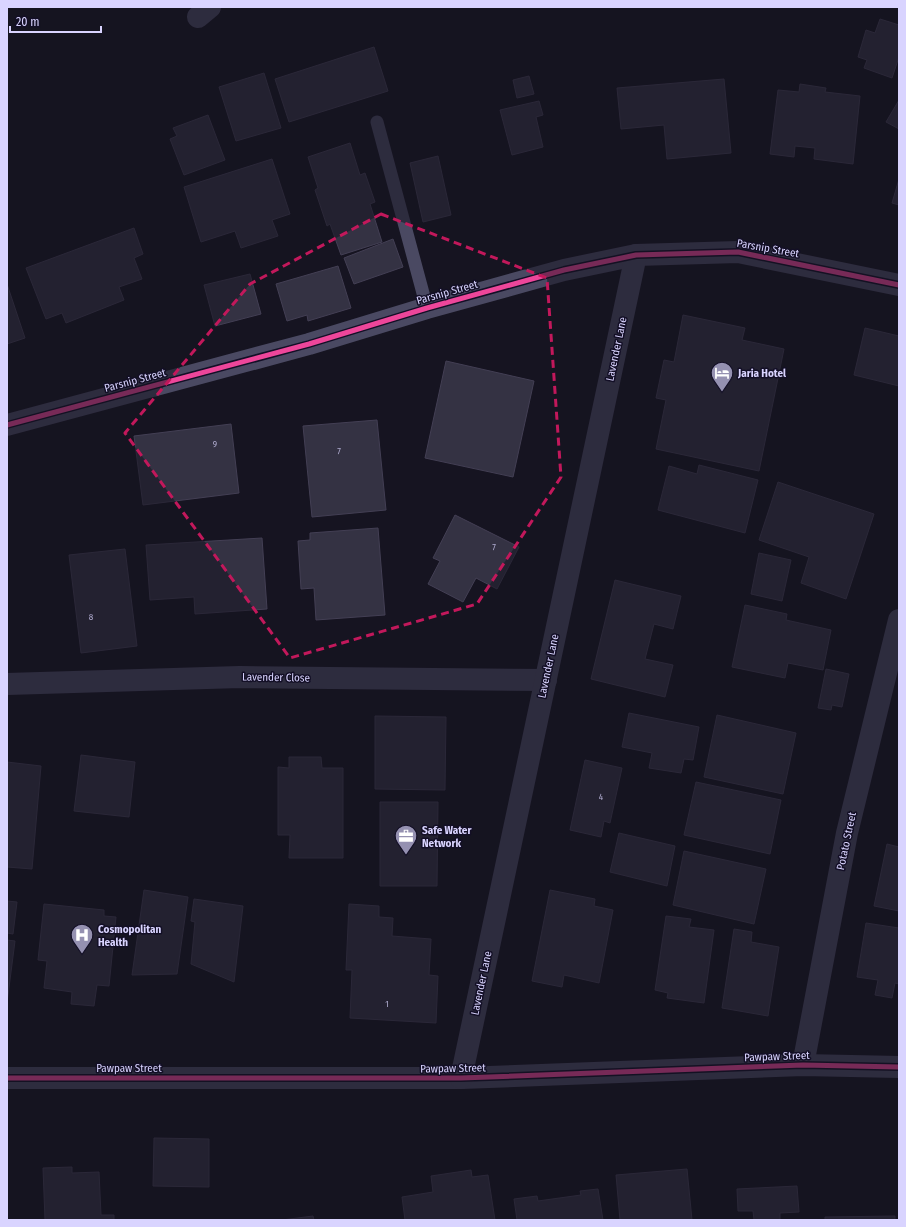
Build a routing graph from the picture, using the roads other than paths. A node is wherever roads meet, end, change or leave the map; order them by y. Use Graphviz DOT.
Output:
graph roads {
  1 [pos="377,122"];
  2 [pos="636,255"];
  3 [pos="899,285"];
  4 [pos="427,308"];
  5 [pos="7,425"];
  6 [pos="899,620"];
  7 [pos="546,680"];
  8 [pos="7,684"];
  9 [pos="804,1065"];
  10 [pos="899,1067"];
  11 [pos="7,1078"];
  12 [pos="461,1078"];
  1 -- 4 [label="lane"];
  2 -- 3 [label="street, Parsnip Street"];
  2 -- 4 [label="street, Parsnip Street"];
  2 -- 7 [label="street, Lavender Lane"];
  4 -- 5 [label="street, Parsnip Street"];
  6 -- 9 [label="street, Potato Street"];
  7 -- 8 [label="street, Lavender Close"];
  7 -- 12 [label="street, Lavender Lane"];
  9 -- 10 [label="street, Pawpaw Street"];
  9 -- 12 [label="street, Pawpaw Street"];
  11 -- 12 [label="street, Pawpaw Street"];
}
